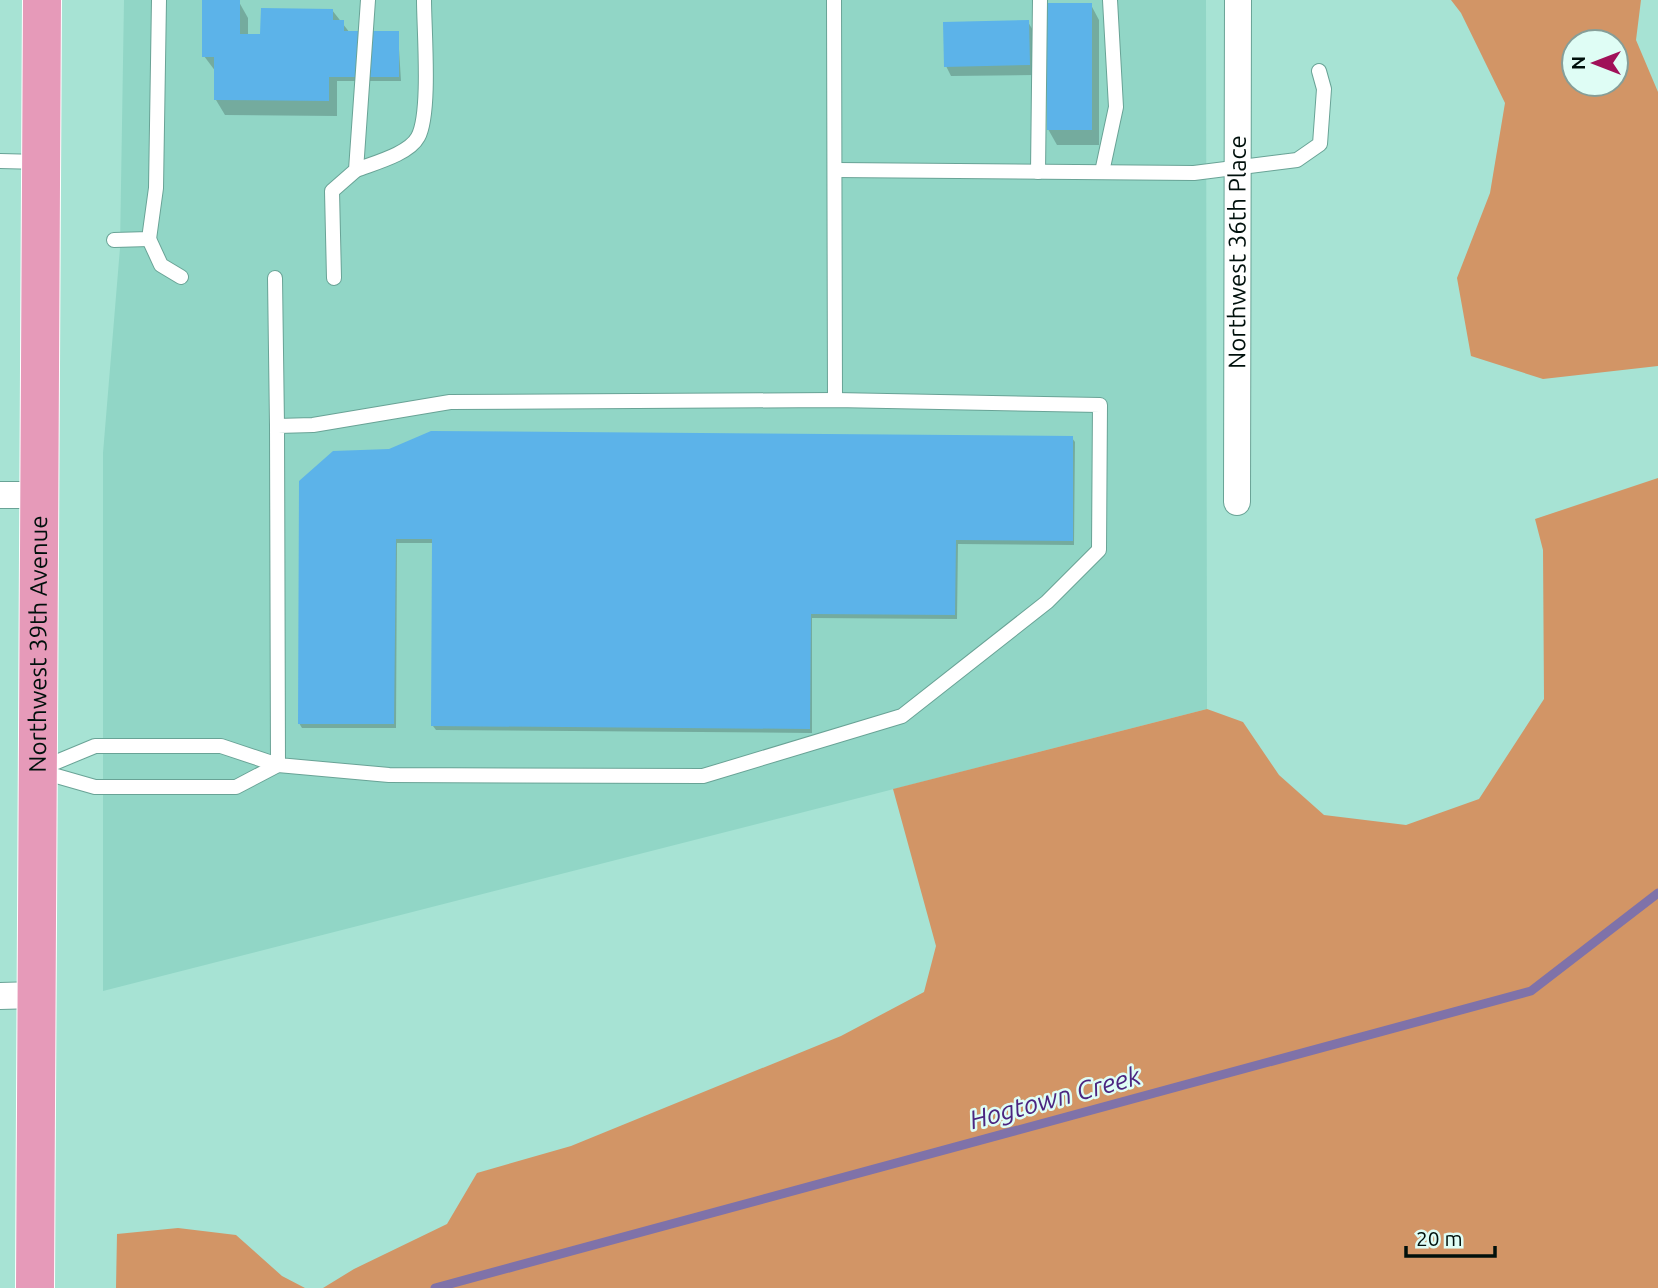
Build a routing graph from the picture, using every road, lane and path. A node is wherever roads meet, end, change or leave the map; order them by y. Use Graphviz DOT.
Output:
graph roads {
  1 [pos="42,0"];
  2 [pos="159,0"];
  3 [pos="368,0"];
  4 [pos="424,0"];
  5 [pos="834,0"];
  6 [pos="1040,0"];
  7 [pos="1111,0"];
  8 [pos="1238,0"];
  9 [pos="1318,71"];
  10 [pos="0,161"];
  11 [pos="41,162"];
  12 [pos="356,170"];
  13 [pos="836,170"];
  14 [pos="1237,170"];
  15 [pos="1038,172"];
  16 [pos="1101,172"];
  17 [pos="149,239"];
  18 [pos="114,240"];
  19 [pos="181,277"];
  20 [pos="275,278"];
  21 [pos="334,278"];
  22 [pos="835,400"];
  23 [pos="277,426"];
  24 [pos="0,495"];
  25 [pos="38,495"];
  26 [pos="1237,502"];
  27 [pos="278,765"];
  28 [pos="36,771"];
  29 [pos="18,996"];
  30 [pos="35,1288"];
  1 -- 11 [label="main road, Northwest 39th Avenue"];
  2 -- 17 [label="lane"];
  3 -- 12 [label="lane"];
  4 -- 12 [label="lane"];
  5 -- 13 [label="lane"];
  6 -- 15 [label="lane"];
  7 -- 16 [label="lane"];
  8 -- 14 [label="street, Northwest 36th Place"];
  9 -- 14 [label="lane"];
  10 -- 11 [label="lane"];
  11 -- 25 [label="main road, Northwest 39th Avenue"];
  12 -- 21 [label="lane"];
  13 -- 15 [label="lane"];
  13 -- 22 [label="lane"];
  14 -- 16 [label="lane"];
  14 -- 26 [label="street, Northwest 36th Place"];
  15 -- 16 [label="lane"];
  17 -- 18 [label="lane"];
  17 -- 19 [label="lane"];
  20 -- 23 [label="lane"];
  22 -- 23 [label="lane"];
  22 -- 27 [label="lane"];
  23 -- 27 [label="lane"];
  24 -- 25 [label="street"];
  25 -- 28 [label="main road, Northwest 39th Avenue"];
  27 -- 28 [label="lane"];
  27 -- 28 [label="lane"];
  28 -- 29 [label="main road, Northwest 39th Avenue"];
  29 -- 30 [label="main road, Northwest 39th Avenue"];
}
